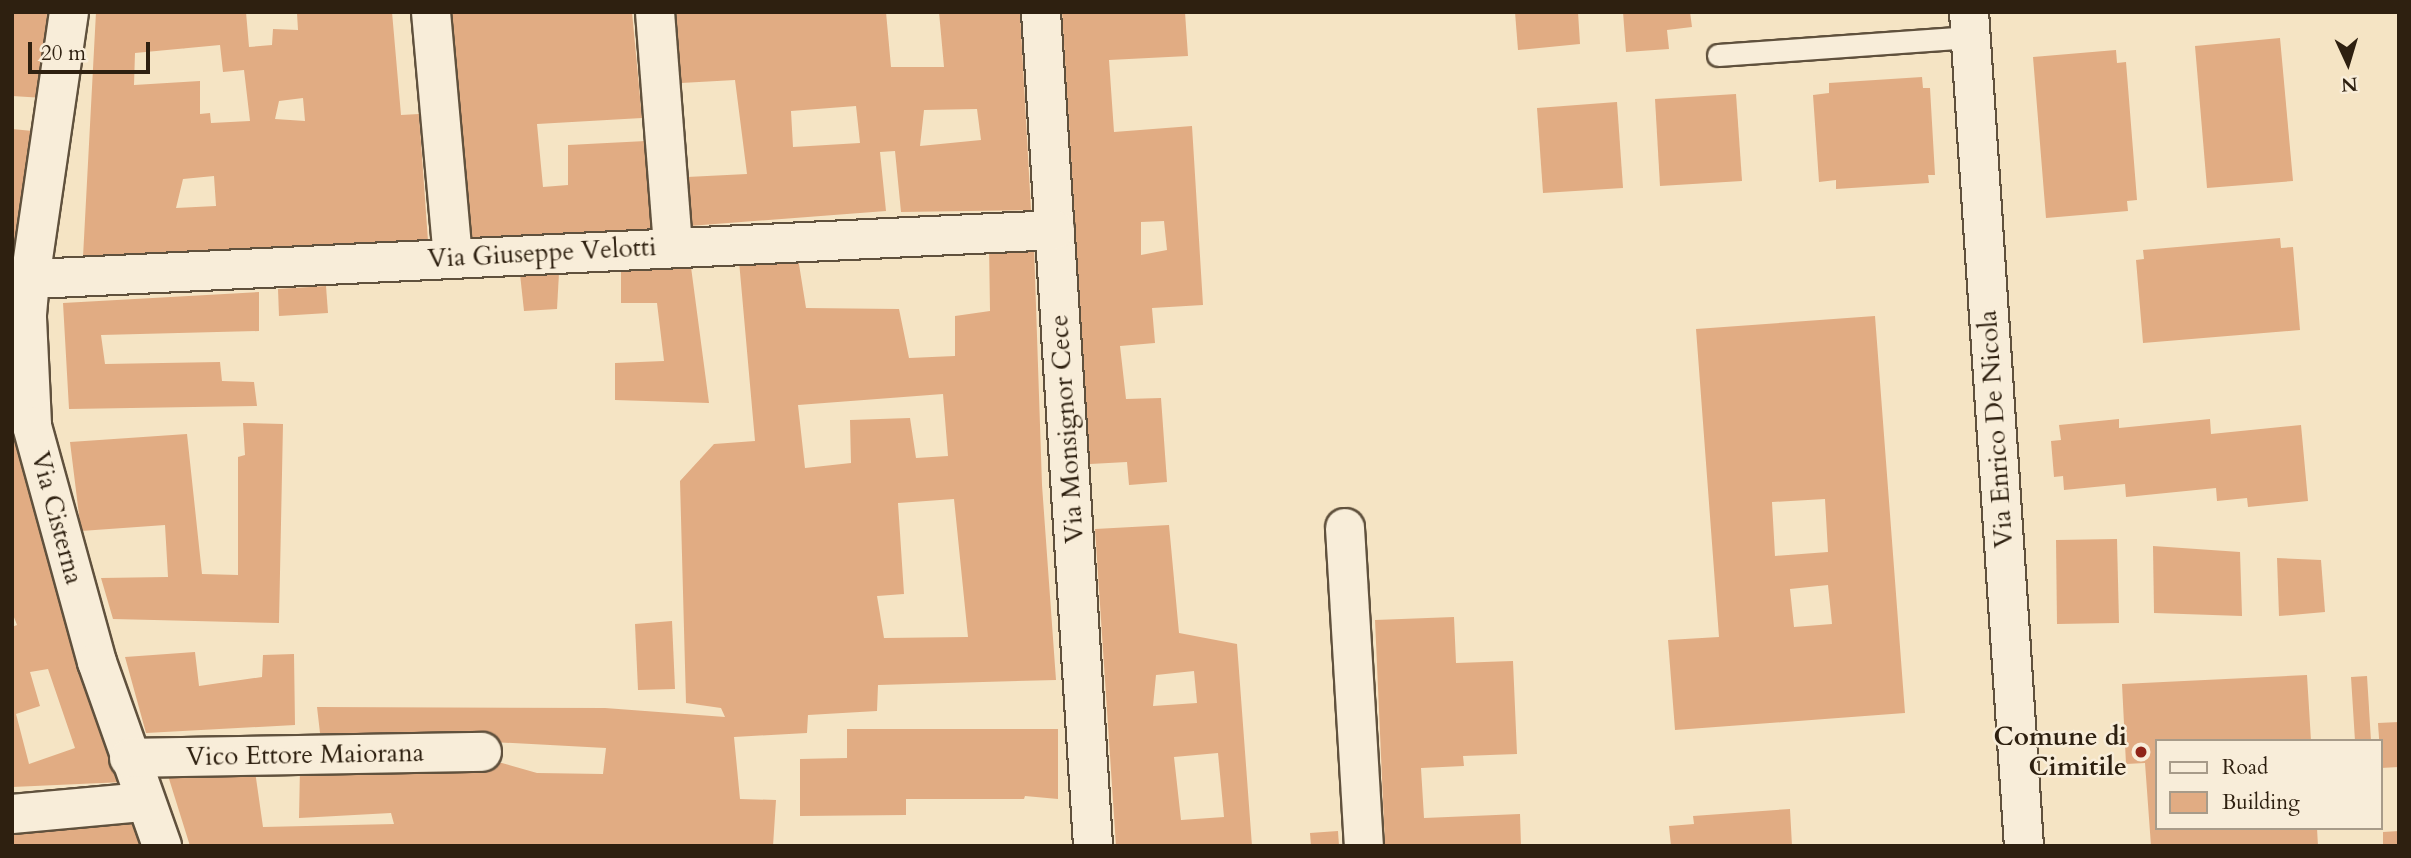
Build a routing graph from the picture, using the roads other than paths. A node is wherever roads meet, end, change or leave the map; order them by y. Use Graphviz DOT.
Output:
graph roads {
  1 [pos="69,12"];
  2 [pos="431,12"];
  3 [pos="655,12"];
  4 [pos="1041,12"];
  5 [pos="1970,25"];
  6 [pos="1718,55"];
  7 [pos="1055,230"];
  8 [pos="673,247"];
  9 [pos="453,257"];
  10 [pos="21,280"];
  11 [pos="1345,528"];
  12 [pos="482,752"];
  13 [pos="129,758"];
  14 [pos="144,802"];
  15 [pos="12,814"];
  16 [pos="162,846"];
  17 [pos="1093,846"];
  18 [pos="1364,846"];
  19 [pos="2024,846"];
  1 -- 10 [label="street, Via Cisterna"];
  2 -- 9 [label="street"];
  3 -- 8 [label="street"];
  4 -- 7 [label="street, Via Monsignor Cece"];
  5 -- 6 [label="lane"];
  5 -- 19 [label="street, Via Enrico De Nicola"];
  7 -- 8 [label="street, Via Giuseppe Velotti"];
  7 -- 17 [label="street, Via Monsignor Cece"];
  8 -- 9 [label="street, Via Giuseppe Velotti"];
  9 -- 10 [label="street, Via Giuseppe Velotti"];
  10 -- 13 [label="street, Via Cisterna"];
  11 -- 18 [label="street"];
  12 -- 13 [label="street, Vico Ettore Maiorana"];
  13 -- 14 [label="street, Via Cisterna"];
  14 -- 15 [label="street"];
  14 -- 16 [label="street, Via Cisterna"];
}
